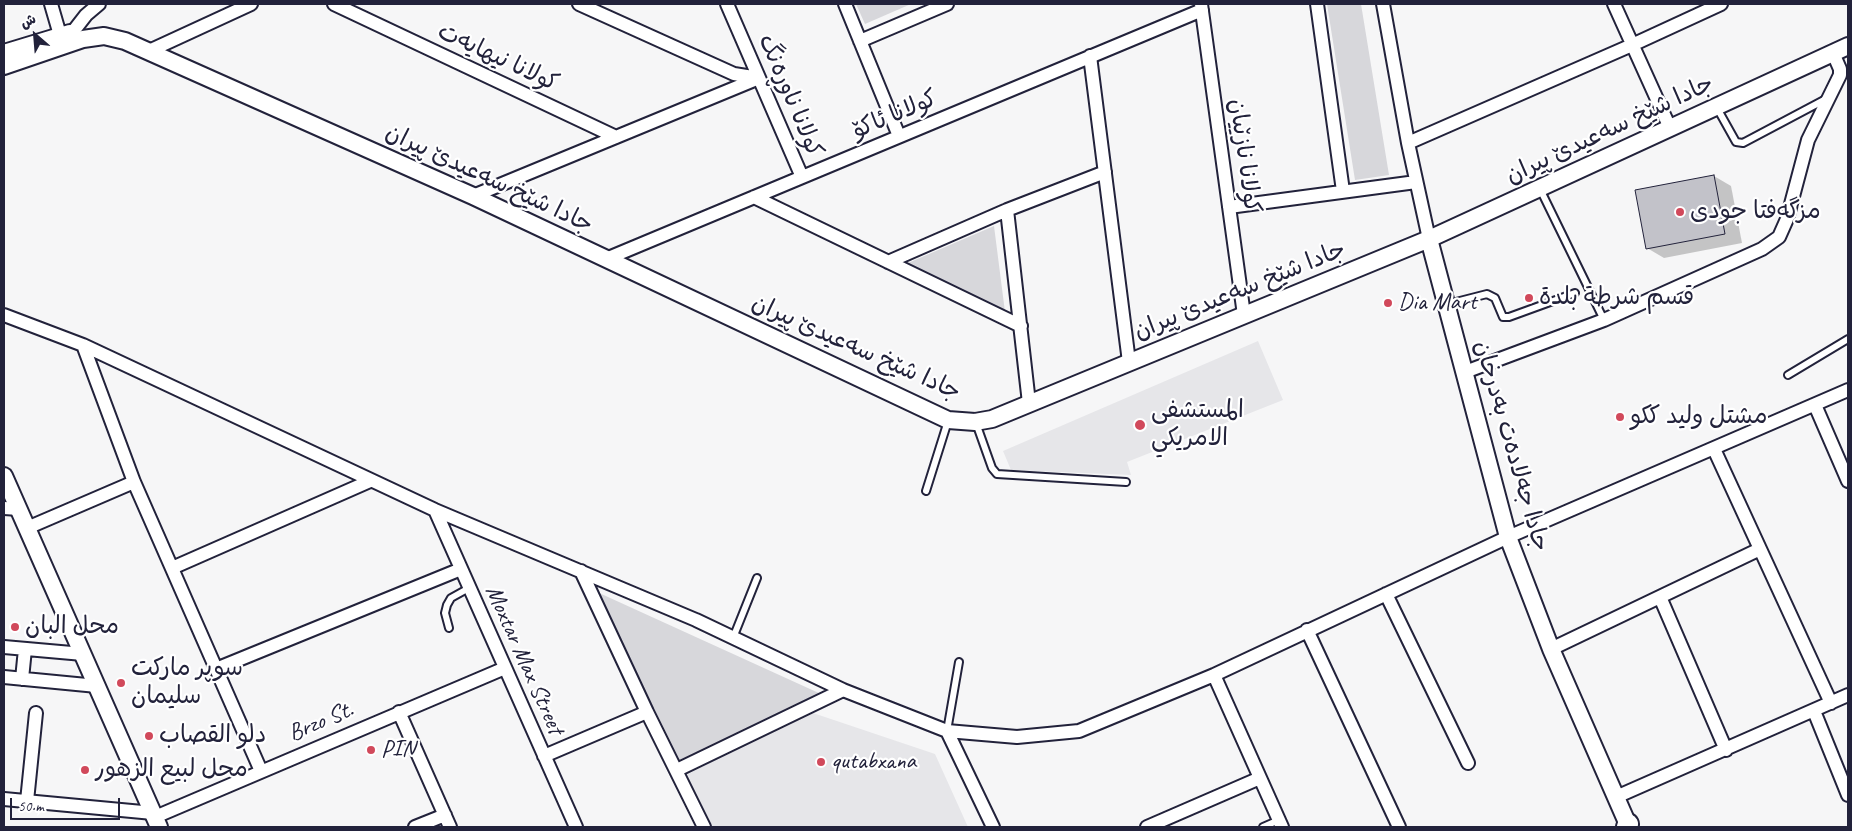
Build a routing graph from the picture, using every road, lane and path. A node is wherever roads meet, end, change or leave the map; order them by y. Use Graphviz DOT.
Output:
graph roads {
  1 [pos="51,4"];
  2 [pos="99,4"];
  3 [pos="251,4"];
  4 [pos="334,4"];
  5 [pos="579,4"];
  6 [pos="727,4"];
  7 [pos="845,4"];
  8 [pos="947,4"];
  9 [pos="1317,4"];
  10 [pos="1383,4"];
  11 [pos="1614,4"];
  12 [pos="1721,4"];
  13 [pos="1201,7"];
  14 [pos="66,34"];
  15 [pos="97,36"];
  16 [pos="860,41"];
  17 [pos="1632,45"];
  18 [pos="1848,46"];
  19 [pos="149,51"];
  20 [pos="4,53"];
  21 [pos="1833,53"];
  22 [pos="1090,56"];
  23 [pos="4,66"];
  24 [pos="759,78"];
  25 [pos="1829,97"];
  26 [pos="1717,107"];
  27 [pos="1670,128"];
  28 [pos="899,136"];
  29 [pos="616,137"];
  30 [pos="1408,143"];
  31 [pos="1106,172"];
  32 [pos="802,177"];
  33 [pos="1416,182"];
  34 [pos="1540,188"];
  35 [pos="1344,191"];
  36 [pos="473,196"];
  37 [pos="754,197"];
  38 [pos="1229,207"];
  39 [pos="1007,210"];
  40 [pos="1429,239"];
  41 [pos="606,259"];
  42 [pos="888,262"];
  43 [pos="1575,293"];
  44 [pos="1446,304"];
  45 [pos="4,315"];
  46 [pos="1244,315"];
  47 [pos="1604,320"];
  48 [pos="1020,326"];
  49 [pos="1848,339"];
  50 [pos="83,345"];
  51 [pos="1129,362"];
  52 [pos="1464,372"];
  53 [pos="1788,375"];
  54 [pos="1848,390"];
  55 [pos="1029,403"];
  56 [pos="1815,405"];
  57 [pos="948,420"];
  58 [pos="975,422"];
  59 [pos="1714,448"];
  60 [pos="4,478"];
  61 [pos="370,481"];
  62 [pos="1848,481"];
  63 [pos="134,482"];
  64 [pos="1126,482"];
  65 [pos="926,491"];
  66 [pos="11,508"];
  67 [pos="434,510"];
  68 [pos="27,528"];
  69 [pos="1508,538"];
  70 [pos="1760,549"];
  71 [pos="172,568"];
  72 [pos="461,569"];
  73 [pos="581,571"];
  74 [pos="757,578"];
  75 [pos="469,588"];
  76 [pos="1386,594"];
  77 [pos="1660,597"];
  78 [pos="449,628"];
  79 [pos="1307,630"];
  80 [pos="733,638"];
  81 [pos="4,647"];
  82 [pos="25,649"];
  83 [pos="1551,649"];
  84 [pos="83,654"];
  85 [pos="959,662"];
  86 [pos="505,668"];
  87 [pos="216,669"];
  88 [pos="1214,675"];
  89 [pos="4,677"];
  90 [pos="22,679"];
  91 [pos="97,686"];
  92 [pos="843,690"];
  93 [pos="1848,695"];
  94 [pos="1831,703"];
  95 [pos="1814,711"];
  96 [pos="399,712"];
  97 [pos="647,712"];
  98 [pos="36,714"];
  99 [pos="947,731"];
  100 [pos="1726,750"];
  101 [pos="544,756"];
  102 [pos="1468,763"];
  103 [pos="678,770"];
  104 [pos="261,771"];
  105 [pos="1260,778"];
  106 [pos="1848,795"];
  107 [pos="1616,797"];
  108 [pos="4,799"];
  109 [pos="27,801"];
  110 [pos="445,815"];
  111 [pos="156,819"];
  112 [pos="1280,824"];
  113 [pos="1628,826"];
  114 [pos="415,827"];
  115 [pos="450,827"];
  116 [pos="576,827"];
  117 [pos="704,827"];
  118 [pos="993,827"];
  119 [pos="1147,827"];
  120 [pos="1263,827"];
  121 [pos="1399,827"];
  1 -- 14 [label="street"];
  2 -- 14 [label="street"];
  3 -- 19 [label="street"];
  4 -- 29 [label="street, کولانا نیهایەت"];
  5 -- 24 [label="street"];
  6 -- 24 [label="street, کولانا ناوڕەنگ"];
  7 -- 16 [label="street"];
  8 -- 16 [label="street"];
  9 -- 35 [label="street"];
  10 -- 30 [label="street, جادا جەلادەت بەدرخان"];
  11 -- 17 [label="street"];
  12 -- 17 [label="street"];
  13 -- 22 [label="street, کولانا ئاکۆ"];
  13 -- 38 [label="street, کولانا نازێیان"];
  14 -- 15 [label="street, جادا شێخ سەعیدێ پیران"];
  14 -- 20 [label="street"];
  15 -- 19 [label="street, جادا شێخ سەعیدێ پیران"];
  15 -- 23 [label="street"];
  16 -- 28 [label="street"];
  17 -- 27 [label="street"];
  17 -- 30 [label="street"];
  18 -- 21 [label="street, جادا شێخ سەعیدێ پیران"];
  19 -- 36 [label="street, جادا شێخ سەعیدێ پیران"];
  21 -- 25 [label="street"];
  21 -- 26 [label="street, جادا شێخ سەعیدێ پیران"];
  22 -- 28 [label="street, کولانا ئاکۆ"];
  22 -- 31 [label="street"];
  24 -- 29 [label="street"];
  24 -- 32 [label="street, کولانا ناوڕەنگ"];
  25 -- 26 [label="lane"];
  25 -- 47 [label="street"];
  26 -- 27 [label="street, جادا شێخ سەعیدێ پیران"];
  27 -- 34 [label="street, جادا شێخ سەعیدێ پیران"];
  28 -- 32 [label="street, کولانا ئاکۆ"];
  29 -- 36 [label="street"];
  30 -- 33 [label="street, جادا جەلادەت بەدرخان"];
  31 -- 39 [label="street"];
  31 -- 51 [label="street"];
  32 -- 37 [label="street, کولانا ئاکۆ"];
  33 -- 35 [label="street"];
  33 -- 40 [label="street, جادا جەلادەت بەدرخان"];
  34 -- 40 [label="street, جادا شێخ سەعیدێ پیران"];
  34 -- 47 [label="lane"];
  35 -- 38 [label="street"];
  36 -- 41 [label="street, جادا شێخ سەعیدێ پیران"];
  37 -- 41 [label="street, کولانا ئاکۆ"];
  37 -- 42 [label="street"];
  38 -- 46 [label="street, کولانا نازێیان"];
  39 -- 42 [label="street"];
  39 -- 48 [label="street"];
  40 -- 44 [label="street, جادا جەلادەت بەدرخان"];
  40 -- 46 [label="street, جادا شێخ سەعیدێ پیران"];
  41 -- 57 [label="street, جادا شێخ سەعیدێ پیران"];
  42 -- 48 [label="street"];
  43 -- 44 [label="lane"];
  44 -- 52 [label="street, جادا جەلادەت بەدرخان"];
  45 -- 50 [label="street"];
  46 -- 51 [label="street, جادا شێخ سەعیدێ پیران"];
  47 -- 52 [label="street"];
  48 -- 55 [label="street"];
  49 -- 53 [label="lane"];
  50 -- 61 [label="street"];
  50 -- 63 [label="street"];
  51 -- 55 [label="street, جادا شێخ سەعیدێ پیران"];
  52 -- 69 [label="street, جادا جەلادەت بەدرخان"];
  54 -- 56 [label="street"];
  55 -- 58 [label="street, جادا شێخ سەعیدێ پیران"];
  56 -- 59 [label="street"];
  56 -- 62 [label="street"];
  57 -- 58 [label="street, جادا شێخ سەعیدێ پیران"];
  57 -- 65 [label="lane"];
  58 -- 64 [label="lane"];
  59 -- 69 [label="street"];
  59 -- 70 [label="street"];
  60 -- 66 [label="street"];
  61 -- 67 [label="street"];
  61 -- 71 [label="street"];
  63 -- 68 [label="street"];
  63 -- 71 [label="street"];
  66 -- 68 [label="street"];
  67 -- 72 [label="street, Moxtar Max Street"];
  67 -- 73 [label="street"];
  68 -- 84 [label="street"];
  69 -- 76 [label="street"];
  69 -- 83 [label="street, جادا جەلادەت بەدرخان"];
  70 -- 77 [label="street"];
  70 -- 94 [label="street"];
  71 -- 87 [label="street"];
  72 -- 75 [label="street, Moxtar Max Street"];
  72 -- 87 [label="street"];
  73 -- 80 [label="street"];
  73 -- 97 [label="street"];
  74 -- 80 [label="lane"];
  75 -- 78 [label="lane"];
  75 -- 86 [label="street, Moxtar Max Street"];
  76 -- 79 [label="street"];
  76 -- 102 [label="street"];
  77 -- 83 [label="street"];
  77 -- 100 [label="street"];
  79 -- 88 [label="street"];
  79 -- 121 [label="street"];
  80 -- 92 [label="street"];
  81 -- 82 [label="street"];
  82 -- 84 [label="street"];
  82 -- 90 [label="street"];
  83 -- 107 [label="street, جادا جەلادەت بەدرخان"];
  84 -- 91 [label="street"];
  85 -- 99 [label="lane"];
  86 -- 96 [label="street, Brzo St."];
  86 -- 101 [label="street, Moxtar Max Street"];
  87 -- 104 [label="street"];
  88 -- 99 [label="street"];
  88 -- 105 [label="street"];
  89 -- 90 [label="street"];
  90 -- 91 [label="street"];
  91 -- 111 [label="street"];
  92 -- 99 [label="street"];
  92 -- 103 [label="street"];
  93 -- 94 [label="street"];
  94 -- 95 [label="street"];
  95 -- 100 [label="street"];
  95 -- 106 [label="street"];
  96 -- 104 [label="street, Brzo St."];
  96 -- 110 [label="street"];
  97 -- 101 [label="street"];
  97 -- 103 [label="street"];
  98 -- 109 [label="street"];
  99 -- 118 [label="street"];
  100 -- 107 [label="street"];
  101 -- 116 [label="street, Moxtar Max Street"];
  103 -- 117 [label="street"];
  104 -- 111 [label="street, Brzo St."];
  105 -- 112 [label="street"];
  105 -- 119 [label="street"];
  107 -- 113 [label="street, جادا جەلادەت بەدرخان"];
  108 -- 109 [label="street"];
  109 -- 111 [label="street"];
  110 -- 114 [label="street"];
  110 -- 115 [label="street"];
  112 -- 120 [label="lane"];
}
